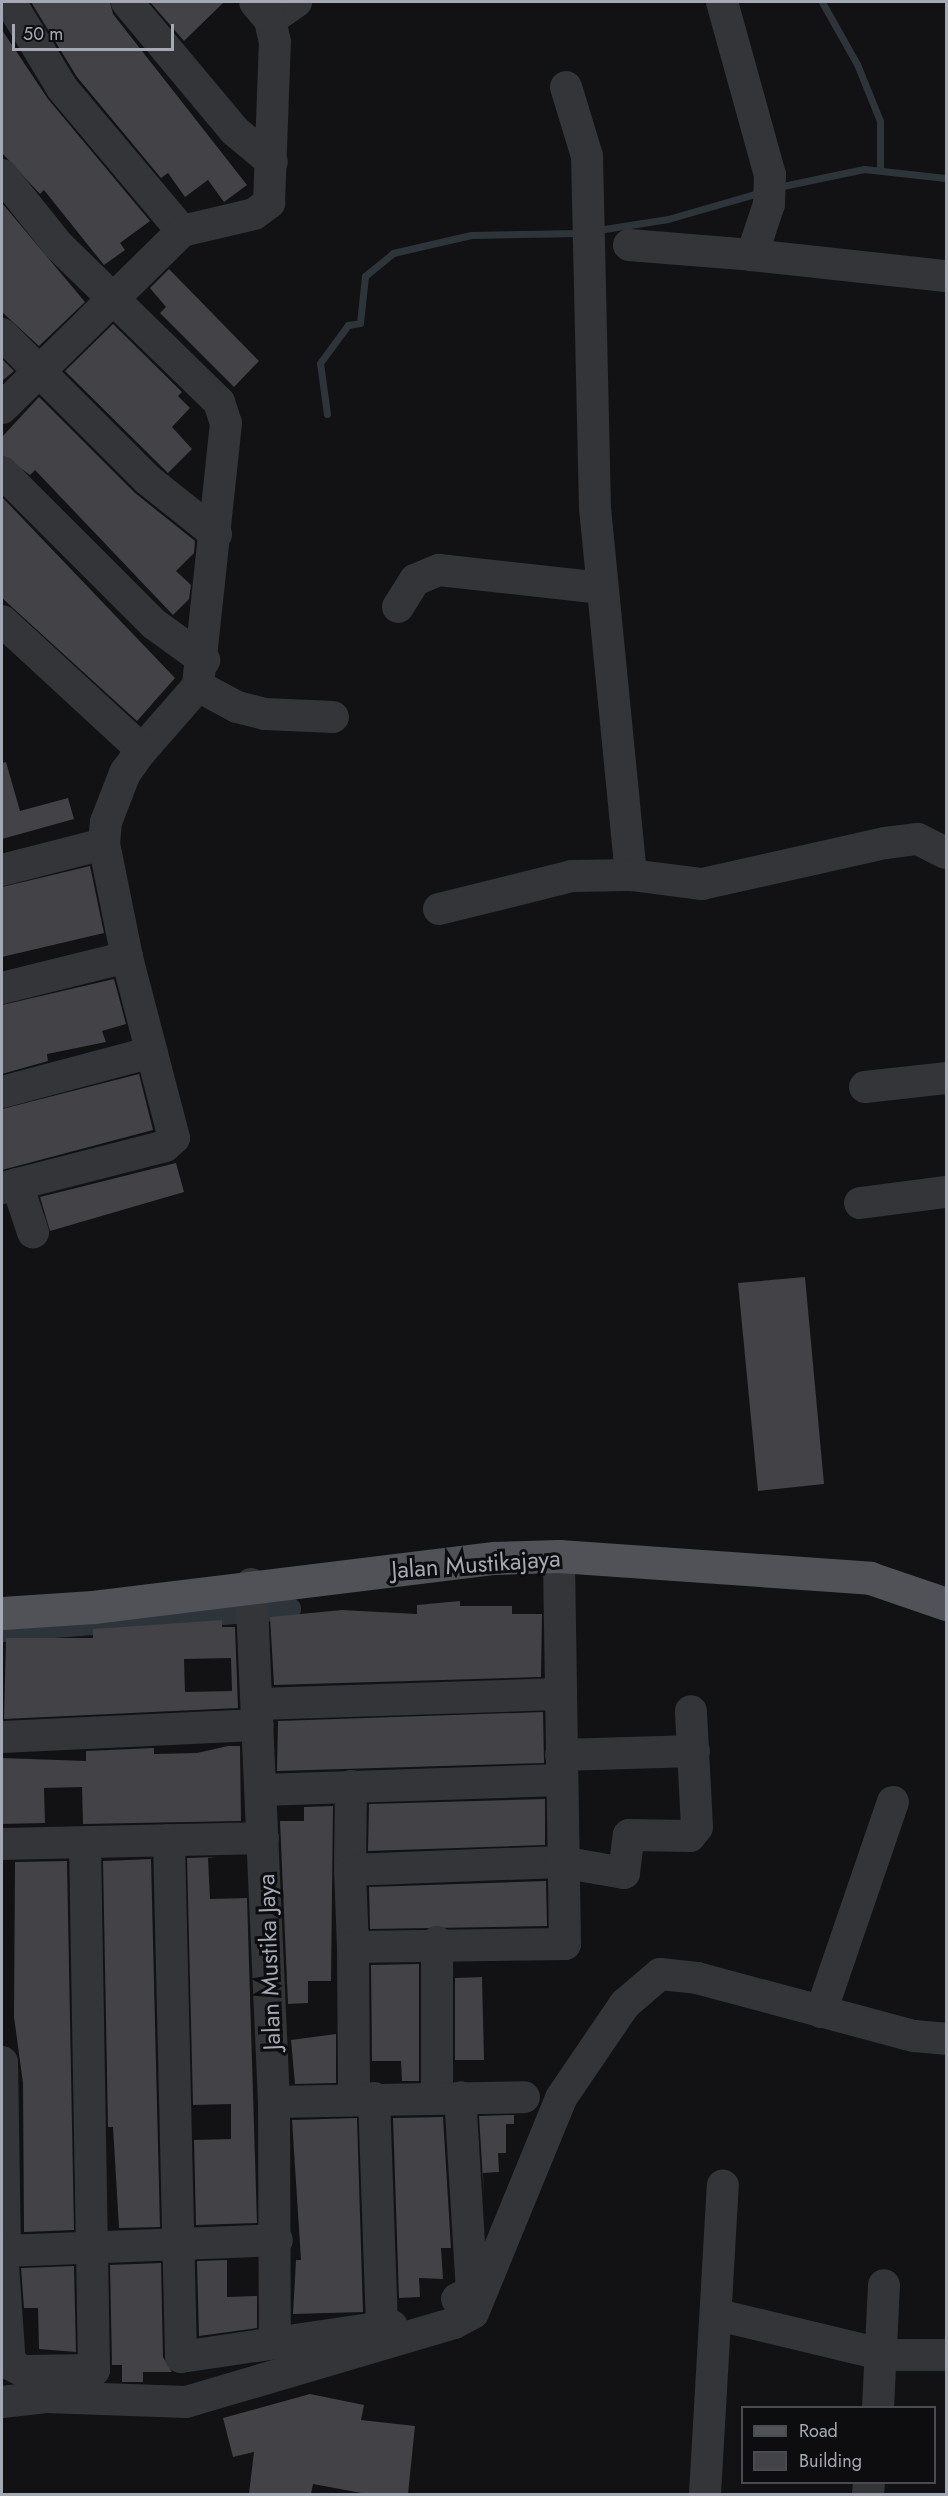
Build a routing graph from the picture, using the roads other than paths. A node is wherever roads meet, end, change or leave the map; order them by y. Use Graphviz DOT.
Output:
graph roads {
  1 [pos="10,2"];
  2 [pos="126,2"];
  3 [pos="296,2"];
  4 [pos="722,2"];
  5 [pos="263,11"];
  6 [pos="566,87"];
  7 [pos="272,162"];
  8 [pos="2,175"];
  9 [pos="182,231"];
  10 [pos="629,245"];
  11 [pos="752,255"];
  12 [pos="946,276"];
  13 [pos="113,301"];
  14 [pos="2,334"];
  15 [pos="38,371"];
  16 [pos="2,408"];
  17 [pos="2,472"];
  18 [pos="216,534"];
  19 [pos="602,588"];
  20 [pos="398,607"];
  21 [pos="2,621"];
  22 [pos="201,673"];
  23 [pos="333,717"];
  24 [pos="142,750"];
  25 [pos="104,844"];
  26 [pos="946,853"];
  27 [pos="2,870"];
  28 [pos="631,875"];
  29 [pos="439,909"];
  30 [pos="127,957"];
  31 [pos="2,988"];
  32 [pos="152,1052"];
  33 [pos="946,1078"];
  34 [pos="865,1087"];
  35 [pos="2,1092"];
  36 [pos="9,1186"];
  37 [pos="946,1192"];
  38 [pos="860,1203"];
  39 [pos="33,1232"];
  40 [pos="559,1556"];
  41 [pos="251,1584"];
  42 [pos="945,1596"];
  43 [pos="2,1612"];
  44 [pos="557,1694"];
  45 [pos="691,1711"];
  46 [pos="258,1714"];
  47 [pos="2,1737"];
  48 [pos="694,1751"];
  49 [pos="560,1767"];
  50 [pos="351,1786"];
  51 [pos="261,1790"];
  52 [pos="893,1802"];
  53 [pos="263,1838"];
  54 [pos="169,1840"];
  55 [pos="2,1844"];
  56 [pos="85,1846"];
  57 [pos="561,1862"];
  58 [pos="350,1870"];
  59 [pos="437,1942"];
  60 [pos="353,1947"];
  61 [pos="821,2012"];
  62 [pos="946,2039"];
  63 [pos="2,2062"];
  64 [pos="448,2097"];
  65 [pos="524,2097"];
  66 [pos="364,2098"];
  67 [pos="274,2103"];
  68 [pos="723,2186"];
  69 [pos="277,2240"];
  70 [pos="179,2242"];
  71 [pos="94,2244"];
  72 [pos="3,2251"];
  73 [pos="884,2285"];
  74 [pos="717,2315"];
  75 [pos="382,2326"];
  76 [pos="2,2330"];
  77 [pos="272,2341"];
  78 [pos="884,2355"];
  79 [pos="946,2355"];
  80 [pos="280,2375"];
  81 [pos="2,2402"];
  82 [pos="878,2406"];
  83 [pos="705,2494"];
  1 -- 9 [label="street"];
  2 -- 7 [label="street"];
  3 -- 5 [label="street"];
  4 -- 11 [label="street"];
  5 -- 7 [label="street"];
  6 -- 19 [label="street"];
  7 -- 9 [label="street"];
  8 -- 13 [label="street"];
  9 -- 13 [label="street"];
  10 -- 11 [label="street"];
  11 -- 12 [label="street"];
  13 -- 15 [label="street"];
  13 -- 18 [label="street"];
  14 -- 15 [label="street"];
  15 -- 16 [label="street"];
  15 -- 18 [label="street"];
  17 -- 22 [label="street"];
  18 -- 22 [label="street"];
  19 -- 20 [label="street"];
  19 -- 28 [label="street"];
  21 -- 24 [label="street"];
  22 -- 23 [label="street"];
  22 -- 24 [label="street"];
  24 -- 25 [label="street"];
  25 -- 27 [label="street"];
  25 -- 30 [label="street"];
  26 -- 28 [label="street"];
  28 -- 29 [label="street"];
  30 -- 31 [label="street"];
  30 -- 32 [label="street"];
  32 -- 35 [label="street"];
  32 -- 36 [label="street"];
  33 -- 34 [label="street"];
  36 -- 39 [label="street"];
  37 -- 38 [label="street"];
  40 -- 41 [label="main road, Jalan Mustikajaya"];
  40 -- 42 [label="main road, Jalan Mustikajaya"];
  40 -- 44 [label="street"];
  41 -- 43 [label="main road, Jalan Mustikajaya"];
  41 -- 46 [label="street, Jalan Mustika Jaya"];
  44 -- 46 [label="street"];
  44 -- 49 [label="street"];
  45 -- 48 [label="street"];
  46 -- 47 [label="street"];
  46 -- 51 [label="street, Jalan Mustika Jaya"];
  48 -- 49 [label="street"];
  48 -- 57 [label="street"];
  49 -- 50 [label="street"];
  49 -- 57 [label="street"];
  50 -- 51 [label="street"];
  50 -- 58 [label="street"];
  51 -- 53 [label="street, Jalan Mustika Jaya"];
  52 -- 61 [label="street"];
  53 -- 54 [label="street"];
  53 -- 67 [label="street, Jalan Mustika Jaya"];
  54 -- 56 [label="street"];
  54 -- 70 [label="street"];
  55 -- 56 [label="street"];
  56 -- 71 [label="street"];
  57 -- 58 [label="street"];
  57 -- 59 [label="street"];
  58 -- 60 [label="street"];
  59 -- 60 [label="street"];
  59 -- 64 [label="street"];
  60 -- 66 [label="street"];
  61 -- 62 [label="street"];
  61 -- 80 [label="street"];
  63 -- 72 [label="street"];
  64 -- 65 [label="street"];
  64 -- 66 [label="street"];
  64 -- 75 [label="street"];
  66 -- 67 [label="street"];
  66 -- 75 [label="street"];
  67 -- 69 [label="street, Jalan Mustika Jaya"];
  68 -- 74 [label="street"];
  69 -- 70 [label="street"];
  69 -- 77 [label="street, Jalan Mustika Jaya"];
  70 -- 71 [label="street"];
  70 -- 77 [label="street"];
  71 -- 72 [label="street"];
  71 -- 76 [label="street"];
  72 -- 76 [label="street"];
  73 -- 78 [label="street"];
  74 -- 78 [label="street"];
  74 -- 83 [label="street"];
  75 -- 77 [label="street"];
  77 -- 80 [label="street"];
  78 -- 79 [label="street"];
  78 -- 82 [label="street"];
  80 -- 81 [label="street"];
}
